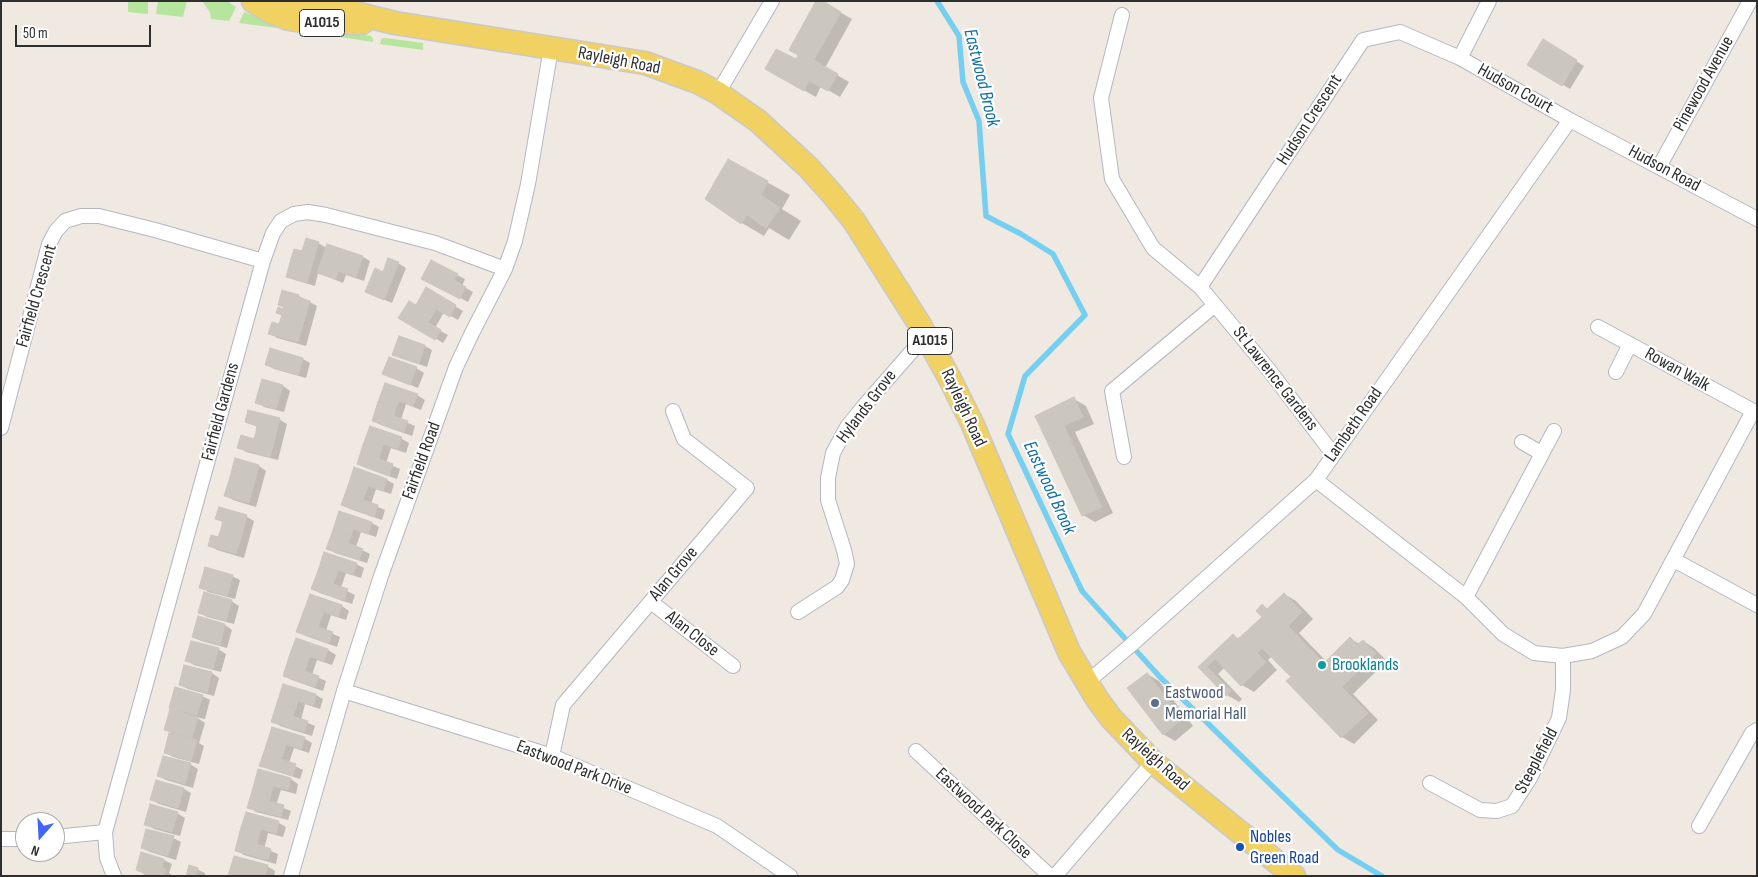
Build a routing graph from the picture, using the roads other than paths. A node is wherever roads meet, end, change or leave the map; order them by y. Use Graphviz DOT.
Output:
graph roads {
  1 [pos="253,1"];
  2 [pos="288,1"];
  3 [pos="772,1"];
  4 [pos="1489,1"];
  5 [pos="1750,1"];
  6 [pos="1122,15"];
  7 [pos="396,23"];
  8 [pos="551,48"];
  9 [pos="1460,58"];
  10 [pos="718,93"];
  11 [pos="1570,120"];
  12 [pos="1659,167"];
  13 [pos="1757,219"];
  14 [pos="263,261"];
  15 [pos="505,269"];
  16 [pos="1200,287"];
  17 [pos="1215,305"];
  18 [pos="1598,327"];
  19 [pos="926,335"];
  20 [pos="1630,344"];
  21 [pos="1616,372"];
  22 [pos="673,411"];
  23 [pos="1755,412"];
  24 [pos="1,428"];
  25 [pos="1554,432"];
  26 [pos="1522,442"];
  27 [pos="1541,453"];
  28 [pos="1333,454"];
  29 [pos="1124,457"];
  30 [pos="1316,480"];
  31 [pos="1674,560"];
  32 [pos="1466,597"];
  33 [pos="651,602"];
  34 [pos="1757,605"];
  35 [pos="798,612"];
  36 [pos="1564,656"];
  37 [pos="732,666"];
  38 [pos="1086,683"];
  39 [pos="344,691"];
  40 [pos="1757,730"];
  41 [pos="916,751"];
  42 [pos="552,756"];
  43 [pos="1153,762"];
  44 [pos="1430,783"];
  45 [pos="1699,826"];
  46 [pos="105,832"];
  47 [pos="65,836"];
  48 [pos="15,838"];
  49 [pos="1,839"];
  50 [pos="114,876"];
  51 [pos="291,876"];
  52 [pos="790,876"];
  53 [pos="1050,876"];
  54 [pos="1054,876"];
  55 [pos="1294,876"];
  1 -- 7 [label="main road, Rayleigh Road / A1015"];
  2 -- 7 [label="main road, Rayleigh Road / A1015"];
  3 -- 10 [label="street"];
  4 -- 9 [label="street"];
  5 -- 12 [label="street, Pinewood Avenue"];
  6 -- 16 [label="street, St Lawrence Gardens"];
  7 -- 8 [label="main road, Rayleigh Road / A1015"];
  8 -- 10 [label="main road, Rayleigh Road / A1015"];
  8 -- 15 [label="street, Fairfield Road"];
  9 -- 11 [label="street, Hudson Court"];
  9 -- 16 [label="street, Hudson Crescent"];
  10 -- 19 [label="main road, Rayleigh Road / A1015"];
  11 -- 12 [label="street, Hudson Road"];
  11 -- 28 [label="street, Lambeth Road"];
  12 -- 13 [label="street, Hudson Road"];
  14 -- 15 [label="street, Fairfield Gardens"];
  14 -- 24 [label="street, Fairfield Crescent"];
  14 -- 46 [label="street, Fairfield Gardens"];
  15 -- 39 [label="street, Fairfield Road"];
  16 -- 17 [label="street, St Lawrence Gardens"];
  17 -- 28 [label="street, St Lawrence Gardens"];
  17 -- 29 [label="street"];
  18 -- 20 [label="street, Rowan Walk"];
  19 -- 35 [label="street, Hylands Grove"];
  19 -- 38 [label="main road, Rayleigh Road / A1015"];
  20 -- 21 [label="street"];
  20 -- 23 [label="street, Rowan Walk"];
  22 -- 33 [label="street, Alan Grove"];
  23 -- 31 [label="street"];
  25 -- 27 [label="street"];
  26 -- 27 [label="street"];
  27 -- 32 [label="street"];
  28 -- 30 [label="street, Lambeth Road"];
  30 -- 32 [label="street"];
  30 -- 38 [label="street, Lambeth Road"];
  31 -- 34 [label="street"];
  31 -- 36 [label="street"];
  32 -- 36 [label="street"];
  33 -- 37 [label="street, Alan Close"];
  33 -- 42 [label="street, Alan Grove"];
  36 -- 44 [label="street, Steeplefield"];
  38 -- 43 [label="main road, Rayleigh Road / A1015"];
  39 -- 42 [label="street, Eastwood Park Drive"];
  39 -- 51 [label="street, Fairfield Road"];
  40 -- 45 [label="street"];
  41 -- 53 [label="street, Eastwood Park Close"];
  42 -- 52 [label="street, Eastwood Park Drive"];
  43 -- 54 [label="street"];
  43 -- 55 [label="main road, Rayleigh Road / A1015"];
  46 -- 47 [label="street"];
  46 -- 50 [label="street, Fairfield Gardens"];
  48 -- 49 [label="street"];
}
